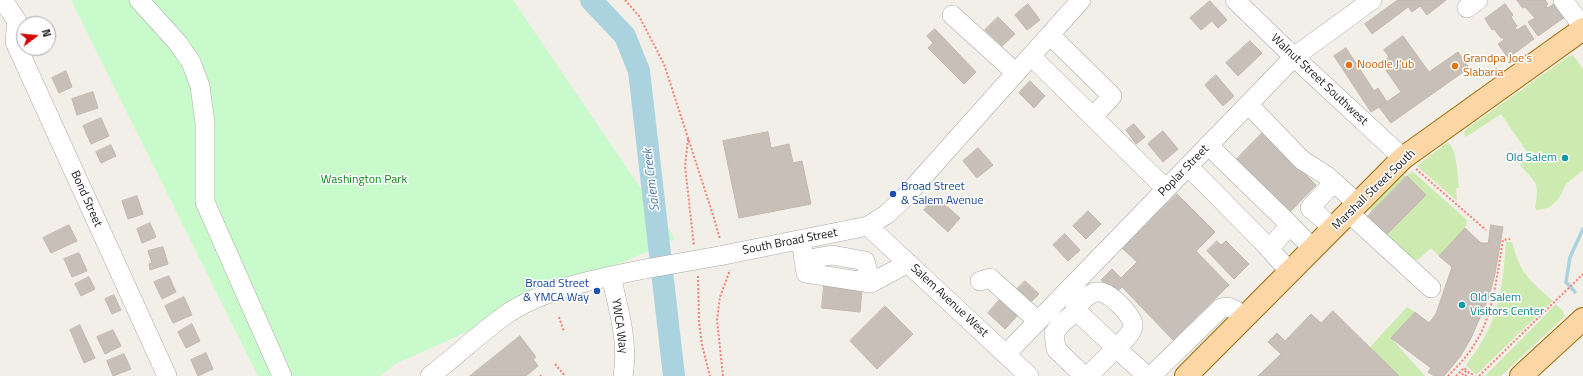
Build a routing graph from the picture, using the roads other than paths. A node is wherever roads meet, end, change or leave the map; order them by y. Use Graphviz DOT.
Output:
graph roads {
  1 [pos="3,0"];
  2 [pos="139,0"];
  3 [pos="1081,0"];
  4 [pos="1235,0"];
  5 [pos="1372,0"];
  6 [pos="1563,0"];
  7 [pos="952,14"];
  8 [pos="1583,28"];
  9 [pos="1050,35"];
  10 [pos="1031,56"];
  11 [pos="1294,57"];
  12 [pos="1078,63"];
  13 [pos="1016,73"];
  14 [pos="1060,84"];
  15 [pos="1248,104"];
  16 [pos="1093,118"];
  17 [pos="1208,145"];
  18 [pos="1407,162"];
  19 [pos="1188,166"];
  20 [pos="1334,182"];
  21 [pos="1166,189"];
  22 [pos="1353,208"];
  23 [pos="1290,225"];
  24 [pos="868,226"];
  25 [pos="1333,228"];
  26 [pos="801,240"];
  27 [pos="1269,249"];
  28 [pos="1313,249"];
  29 [pos="908,263"];
  30 [pos="1290,272"];
  31 [pos="610,276"];
  32 [pos="980,281"];
  33 [pos="1431,288"];
  34 [pos="1074,313"];
  35 [pos="1244,318"];
  36 [pos="1583,320"];
  37 [pos="1038,321"];
  38 [pos="1116,348"];
  39 [pos="1006,354"];
  40 [pos="166,376"];
  41 [pos="282,376"];
  42 [pos="430,376"];
  43 [pos="623,376"];
  44 [pos="1029,376"];
  45 [pos="1084,376"];
  46 [pos="1088,376"];
  47 [pos="1147,376"];
  48 [pos="1152,376"];
  49 [pos="1186,376"];
  50 [pos="1521,376"];
  1 -- 40 [label="street, Bond Street"];
  2 -- 41 [label="street"];
  3 -- 9 [label="street, South Broad Street"];
  4 -- 11 [label="street, Walnut Street Southwest"];
  5 -- 11 [label="street, Poplar Street"];
  6 -- 8 [label="street"];
  7 -- 13 [label="street"];
  8 -- 18 [label="main road, Marshall Street South"];
  9 -- 10 [label="street, South Broad Street"];
  9 -- 12 [label="street"];
  10 -- 13 [label="street, South Broad Street"];
  10 -- 14 [label="street"];
  11 -- 15 [label="street, Poplar Street"];
  11 -- 18 [label="street, Walnut Street Southwest"];
  12 -- 14 [label="street"];
  12 -- 16 [label="street"];
  13 -- 24 [label="street, South Broad Street"];
  14 -- 16 [label="street"];
  15 -- 17 [label="street, Poplar Street"];
  15 -- 20 [label="street"];
  16 -- 21 [label="street"];
  17 -- 19 [label="street, Poplar Street"];
  17 -- 23 [label="street"];
  18 -- 22 [label="main road, Marshall Street South"];
  19 -- 21 [label="street, Poplar Street"];
  19 -- 27 [label="street"];
  20 -- 22 [label="street"];
  20 -- 25 [label="street"];
  21 -- 37 [label="street, Poplar Street"];
  22 -- 25 [label="main road, Marshall Street South"];
  22 -- 33 [label="street"];
  23 -- 27 [label="street"];
  23 -- 28 [label="street"];
  24 -- 26 [label="street, South Broad Street"];
  24 -- 29 [label="street, Salem Avenue West"];
  25 -- 28 [label="main road, Marshall Street South"];
  26 -- 29 [label="street"];
  26 -- 31 [label="street, South Broad Street, bridge"];
  27 -- 30 [label="street"];
  28 -- 30 [label="main road, Marshall Street South"];
  29 -- 39 [label="street, Salem Avenue West"];
  30 -- 35 [label="main road, Marshall Street South"];
  31 -- 42 [label="street, South Broad Street"];
  31 -- 43 [label="street, YWCA Way"];
  32 -- 37 [label="street"];
  34 -- 38 [label="street"];
  34 -- 38 [label="street"];
  34 -- 45 [label="street"];
  35 -- 48 [label="street"];
  35 -- 49 [label="main road, Marshall Street South"];
  36 -- 50 [label="main road"];
  37 -- 39 [label="street, Poplar Street"];
  38 -- 46 [label="street"];
  38 -- 47 [label="street"];
  39 -- 44 [label="street, Salem Avenue West"];
}
